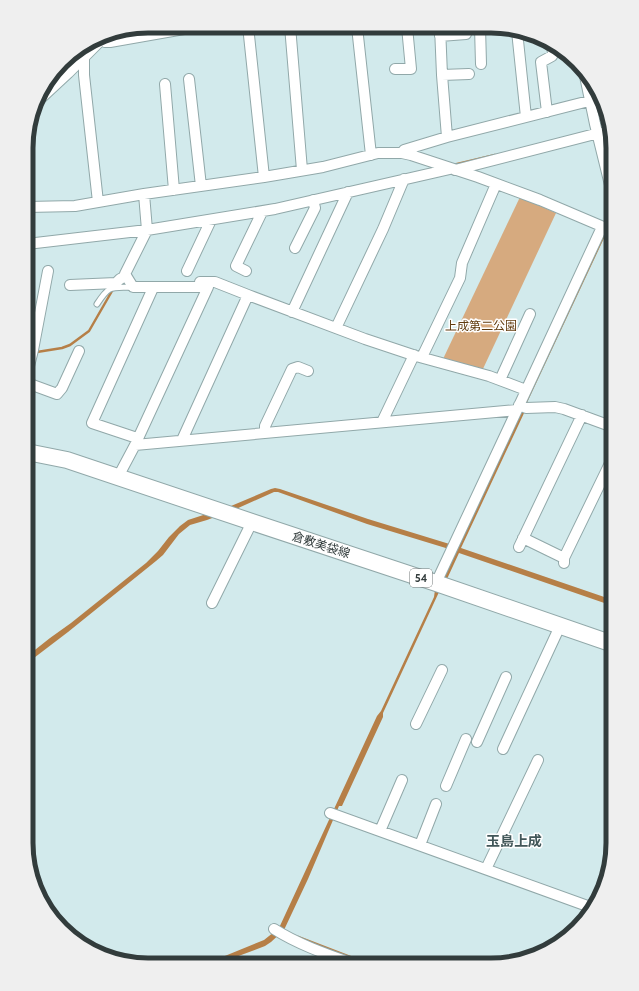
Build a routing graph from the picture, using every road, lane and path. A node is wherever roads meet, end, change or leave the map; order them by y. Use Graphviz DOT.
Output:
graph roads {
  1 [pos="161,33"];
  2 [pos="249,33"];
  3 [pos="291,33"];
  4 [pos="358,33"];
  5 [pos="408,33"];
  6 [pos="440,33"];
  7 [pos="457,33"];
  8 [pos="480,33"];
  9 [pos="466,34"];
  10 [pos="518,36"];
  11 [pos="105,42"];
  12 [pos="553,51"];
  13 [pos="82,53"];
  14 [pos="481,64"];
  15 [pos="395,70"];
  16 [pos="469,74"];
  17 [pos="442,75"];
  18 [pos="189,79"];
  19 [pos="586,83"];
  20 [pos="165,84"];
  21 [pos="587,101"];
  22 [pos="547,112"];
  23 [pos="526,117"];
  24 [pos="605,133"];
  25 [pos="594,134"];
  26 [pos="447,137"];
  27 [pos="402,153"];
  28 [pos="371,155"];
  29 [pos="448,168"];
  30 [pos="302,170"];
  31 [pos="606,174"];
  32 [pos="264,177"];
  33 [pos="404,179"];
  34 [pos="496,184"];
  35 [pos="201,186"];
  36 [pos="174,190"];
  37 [pos="348,192"];
  38 [pos="144,194"];
  39 [pos="313,200"];
  40 [pos="98,202"];
  41 [pos="33,207"];
  42 [pos="262,212"];
  43 [pos="211,220"];
  44 [pos="147,228"];
  45 [pos="606,228"];
  46 [pos="606,235"];
  47 [pos="33,243"];
  48 [pos="295,248"];
  49 [pos="48,271"];
  50 [pos="188,271"];
  51 [pos="246,271"];
  52 [pos="130,282"];
  53 [pos="70,285"];
  54 [pos="115,285"];
  55 [pos="153,288"];
  56 [pos="248,296"];
  57 [pos="96,304"];
  58 [pos="292,312"];
  59 [pos="530,314"];
  60 [pos="336,328"];
  61 [pos="33,333"];
  62 [pos="79,351"];
  63 [pos="418,356"];
  64 [pos="308,372"];
  65 [pos="500,380"];
  66 [pos="33,386"];
  67 [pos="526,390"];
  68 [pos="521,408"];
  69 [pos="582,416"];
  70 [pos="382,422"];
  71 [pos="606,425"];
  72 [pos="265,433"];
  73 [pos="182,440"];
  74 [pos="136,442"];
  75 [pos="33,453"];
  76 [pos="606,472"];
  77 [pos="118,477"];
  78 [pos="252,522"];
  79 [pos="436,583"];
  80 [pos="212,603"];
  81 [pos="560,626"];
  82 [pos="606,642"];
  83 [pos="442,670"];
  84 [pos="506,677"];
  85 [pos="416,724"];
  86 [pos="466,739"];
  87 [pos="477,742"];
  88 [pos="503,749"];
  89 [pos="538,760"];
  90 [pos="402,780"];
  91 [pos="446,786"];
  92 [pos="436,804"];
  93 [pos="330,813"];
  94 [pos="380,831"];
  95 [pos="420,845"];
  96 [pos="486,869"];
  97 [pos="588,906"];
  98 [pos="274,930"];
  99 [pos="338,958"];
  1 -- 11 [label="street"];
  2 -- 32 [label="street"];
  3 -- 30 [label="street"];
  4 -- 28 [label="street"];
  5 -- 15 [label="street"];
  6 -- 17 [label="street"];
  7 -- 9 [label="street"];
  8 -- 14 [label="street"];
  10 -- 23 [label="street"];
  12 -- 22 [label="street"];
  13 -- 40 [label="street"];
  16 -- 17 [label="street"];
  17 -- 26 [label="street"];
  18 -- 35 [label="street"];
  19 -- 21 [label="street"];
  20 -- 36 [label="street"];
  21 -- 22 [label="street"];
  21 -- 25 [label="street"];
  22 -- 23 [label="street"];
  23 -- 26 [label="street"];
  24 -- 25 [label="street"];
  25 -- 29 [label="street"];
  25 -- 31 [label="street"];
  26 -- 27 [label="street"];
  27 -- 28 [label="street"];
  27 -- 29 [label="street"];
  28 -- 30 [label="street"];
  29 -- 33 [label="street"];
  29 -- 34 [label="street"];
  30 -- 32 [label="street"];
  32 -- 35 [label="street"];
  33 -- 37 [label="street"];
  33 -- 60 [label="street"];
  34 -- 45 [label="street"];
  34 -- 63 [label="street"];
  35 -- 36 [label="street"];
  36 -- 38 [label="street"];
  37 -- 39 [label="street"];
  37 -- 58 [label="street"];
  38 -- 40 [label="street"];
  38 -- 44 [label="street"];
  39 -- 42 [label="street"];
  39 -- 48 [label="street"];
  40 -- 41 [label="street"];
  42 -- 43 [label="street"];
  42 -- 51 [label="street"];
  43 -- 44 [label="street"];
  43 -- 50 [label="street"];
  44 -- 47 [label="street"];
  44 -- 52 [label="street"];
  46 -- 67 [label="street"];
  49 -- 61 [label="street"];
  52 -- 54 [label="street"];
  52 -- 55 [label="street"];
  52 -- 56 [label="street"];
  53 -- 54 [label="street"];
  54 -- 57 [label="lane"];
  55 -- 74 [label="street"];
  55 -- 74 [label="street"];
  56 -- 58 [label="street"];
  56 -- 73 [label="street"];
  58 -- 60 [label="street"];
  59 -- 65 [label="street"];
  60 -- 63 [label="street"];
  62 -- 66 [label="street"];
  63 -- 65 [label="street"];
  63 -- 70 [label="street"];
  64 -- 72 [label="street"];
  65 -- 67 [label="street"];
  67 -- 68 [label="street"];
  68 -- 69 [label="street"];
  68 -- 70 [label="street"];
  68 -- 79 [label="street"];
  69 -- 71 [label="street"];
  69 -- 76 [label="street"];
  70 -- 72 [label="street"];
  72 -- 73 [label="street"];
  73 -- 74 [label="street"];
  74 -- 77 [label="street"];
  75 -- 77 [label="main road, 倉敷美袋線 / 54"];
  77 -- 78 [label="main road, 倉敷美袋線 / 54"];
  78 -- 79 [label="main road, 倉敷美袋線 / 54"];
  78 -- 80 [label="street"];
  79 -- 81 [label="main road, 倉敷美袋線 / 54"];
  81 -- 82 [label="main road, 倉敷美袋線 / 54"];
  81 -- 88 [label="street"];
  83 -- 85 [label="street"];
  84 -- 87 [label="street"];
  86 -- 91 [label="street"];
  89 -- 96 [label="street"];
  90 -- 94 [label="street"];
  92 -- 95 [label="street"];
  93 -- 94 [label="street"];
  94 -- 95 [label="street"];
  95 -- 96 [label="street"];
  96 -- 97 [label="street"];
  98 -- 99 [label="street"];
}
